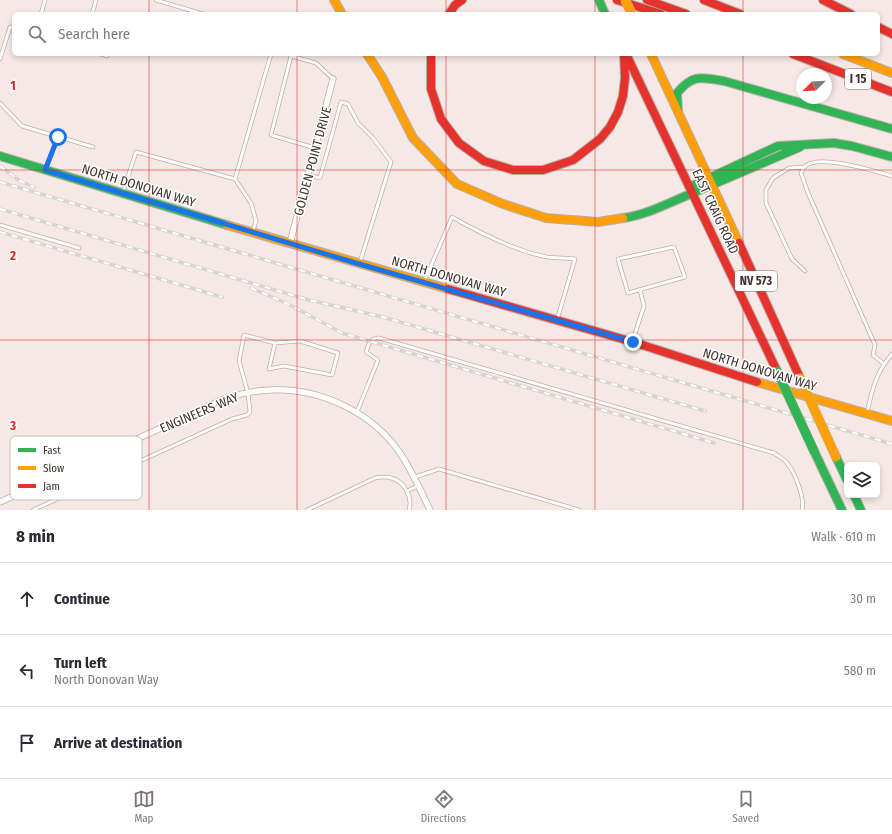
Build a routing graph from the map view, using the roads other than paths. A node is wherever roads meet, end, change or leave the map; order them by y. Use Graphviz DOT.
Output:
graph roads {
  1 [pos="45,0"];
  2 [pos="96,0"];
  3 [pos="156,0"];
  4 [pos="334,0"];
  5 [pos="462,0"];
  6 [pos="599,0"];
  7 [pos="618,0"];
  8 [pos="625,0"];
  9 [pos="648,0"];
  10 [pos="704,0"];
  11 [pos="823,0"];
  12 [pos="42,12"];
  13 [pos="93,12"];
  14 [pos="196,12"];
  15 [pos="341,12"];
  16 [pos="451,12"];
  17 [pos="604,12"];
  18 [pos="631,12"];
  19 [pos="655,12"];
  20 [pos="681,12"];
  21 [pos="735,12"];
  22 [pos="847,12"];
  23 [pos="12,28"];
  24 [pos="880,28"];
  25 [pos="892,34"];
  26 [pos="269,56"];
  27 [pos="368,56"];
  28 [pos="431,56"];
  29 [pos="625,56"];
  30 [pos="626,56"];
  31 [pos="652,56"];
  32 [pos="798,56"];
  33 [pos="848,56"];
  34 [pos="0,59"];
  35 [pos="892,73"];
  36 [pos="333,78"];
  37 [pos="892,92"];
  38 [pos="0,103"];
  39 [pos="678,111"];
  40 [pos="892,129"];
  41 [pos="58,137"];
  42 [pos="93,147"];
  43 [pos="315,148"];
  44 [pos="0,156"];
  45 [pos="892,157"];
  46 [pos="805,167"];
  47 [pos="45,170"];
  48 [pos="308,175"];
  49 [pos="892,176"];
  50 [pos="235,179"];
  51 [pos="711,182"];
  52 [pos="692,190"];
  53 [pos="122,193"];
  54 [pos="0,224"];
  55 [pos="253,232"];
  56 [pos="290,243"];
  57 [pos="79,248"];
  58 [pos="359,264"];
  59 [pos="805,271"];
  60 [pos="424,283"];
  61 [pos="640,290"];
  62 [pos="557,320"];
  63 [pos="633,342"];
  64 [pos="275,343"];
  65 [pos="892,354"];
  66 [pos="884,364"];
  67 [pos="248,393"];
  68 [pos="357,412"];
  69 [pos="866,414"];
  70 [pos="892,422"];
  71 [pos="142,437"];
  72 [pos="142,460"];
  73 [pos="844,474"];
  74 [pos="415,477"];
  75 [pos="419,486"];
  76 [pos="407,491"];
  77 [pos="10,497"];
  78 [pos="855,498"];
  79 [pos="55,500"];
  80 [pos="0,502"];
  81 [pos="33,510"];
  82 [pos="307,510"];
  83 [pos="409,510"];
  84 [pos="430,510"];
  85 [pos="579,510"];
  86 [pos="802,510"];
  87 [pos="842,510"];
  88 [pos="861,510"];
  1 -- 12 [label="lane"];
  2 -- 13 [label="lane"];
  3 -- 14 [label="lane"];
  4 -- 15 [label="main road"];
  5 -- 16 [label="main road"];
  6 -- 17 [label="main road"];
  7 -- 19 [label="main road"];
  8 -- 18 [label="main road, bridge"];
  9 -- 20 [label="main road"];
  10 -- 21 [label="main road"];
  11 -- 22 [label="main road"];
  23 -- 34 [label="lane"];
  24 -- 25 [label="main road"];
  26 -- 50 [label="lane"];
  27 -- 52 [label="main road"];
  28 -- 29 [label="main road"];
  30 -- 52 [label="main road, EAST CRAIG ROAD / NV 573"];
  31 -- 39 [label="main road, EAST CRAIG ROAD / NV 573"];
  32 -- 37 [label="main road, I 15"];
  33 -- 35 [label="main road, I 15"];
  36 -- 43 [label="street, GOLDEN POINT DRIVE"];
  36 -- 43 [label="lane"];
  38 -- 41 [label="lane"];
  39 -- 40 [label="main road"];
  39 -- 51 [label="main road, EAST CRAIG ROAD / NV 573"];
  41 -- 42 [label="lane"];
  41 -- 47 [label="lane"];
  43 -- 48 [label="street, GOLDEN POINT DRIVE"];
  44 -- 47 [label="main road, NORTH DONOVAN WAY"];
  45 -- 51 [label="main road"];
  46 -- 49 [label="lane"];
  46 -- 59 [label="lane"];
  46 -- 66 [label="lane"];
  47 -- 53 [label="main road, NORTH DONOVAN WAY"];
  48 -- 56 [label="street, GOLDEN POINT DRIVE"];
  48 -- 58 [label="lane"];
  50 -- 53 [label="lane"];
  50 -- 55 [label="lane"];
  51 -- 52 [label="main road"];
  51 -- 73 [label="main road, EAST CRAIG ROAD / NV 573, bridge"];
  52 -- 87 [label="main road, EAST CRAIG ROAD / NV 573, bridge"];
  53 -- 55 [label="main road, NORTH DONOVAN WAY"];
  54 -- 57 [label="lane"];
  55 -- 56 [label="main road, NORTH DONOVAN WAY"];
  56 -- 58 [label="main road, NORTH DONOVAN WAY"];
  58 -- 60 [label="main road, NORTH DONOVAN WAY"];
  60 -- 62 [label="main road, NORTH DONOVAN WAY"];
  60 -- 62 [label="lane"];
  61 -- 61 [label="lane"];
  61 -- 63 [label="lane"];
  62 -- 63 [label="main road, NORTH DONOVAN WAY"];
  63 -- 69 [label="main road, NORTH DONOVAN WAY"];
  64 -- 64 [label="lane"];
  64 -- 67 [label="lane"];
  65 -- 66 [label="lane"];
  66 -- 69 [label="lane"];
  67 -- 68 [label="street, ENGINEERS WAY"];
  67 -- 71 [label="street, ENGINEERS WAY"];
  67 -- 72 [label="lane"];
  68 -- 74 [label="street, ENGINEERS WAY"];
  68 -- 86 [label="lane"];
  69 -- 70 [label="main road, NORTH DONOVAN WAY"];
  74 -- 75 [label="street, ENGINEERS WAY"];
  74 -- 85 [label="lane"];
  75 -- 76 [label="lane"];
  75 -- 84 [label="street, ENGINEERS WAY"];
  76 -- 82 [label="lane"];
  76 -- 83 [label="lane"];
  77 -- 80 [label="street, ENGINEERS WAY"];
  78 -- 88 [label="main road"];
  79 -- 81 [label="lane"];
}
